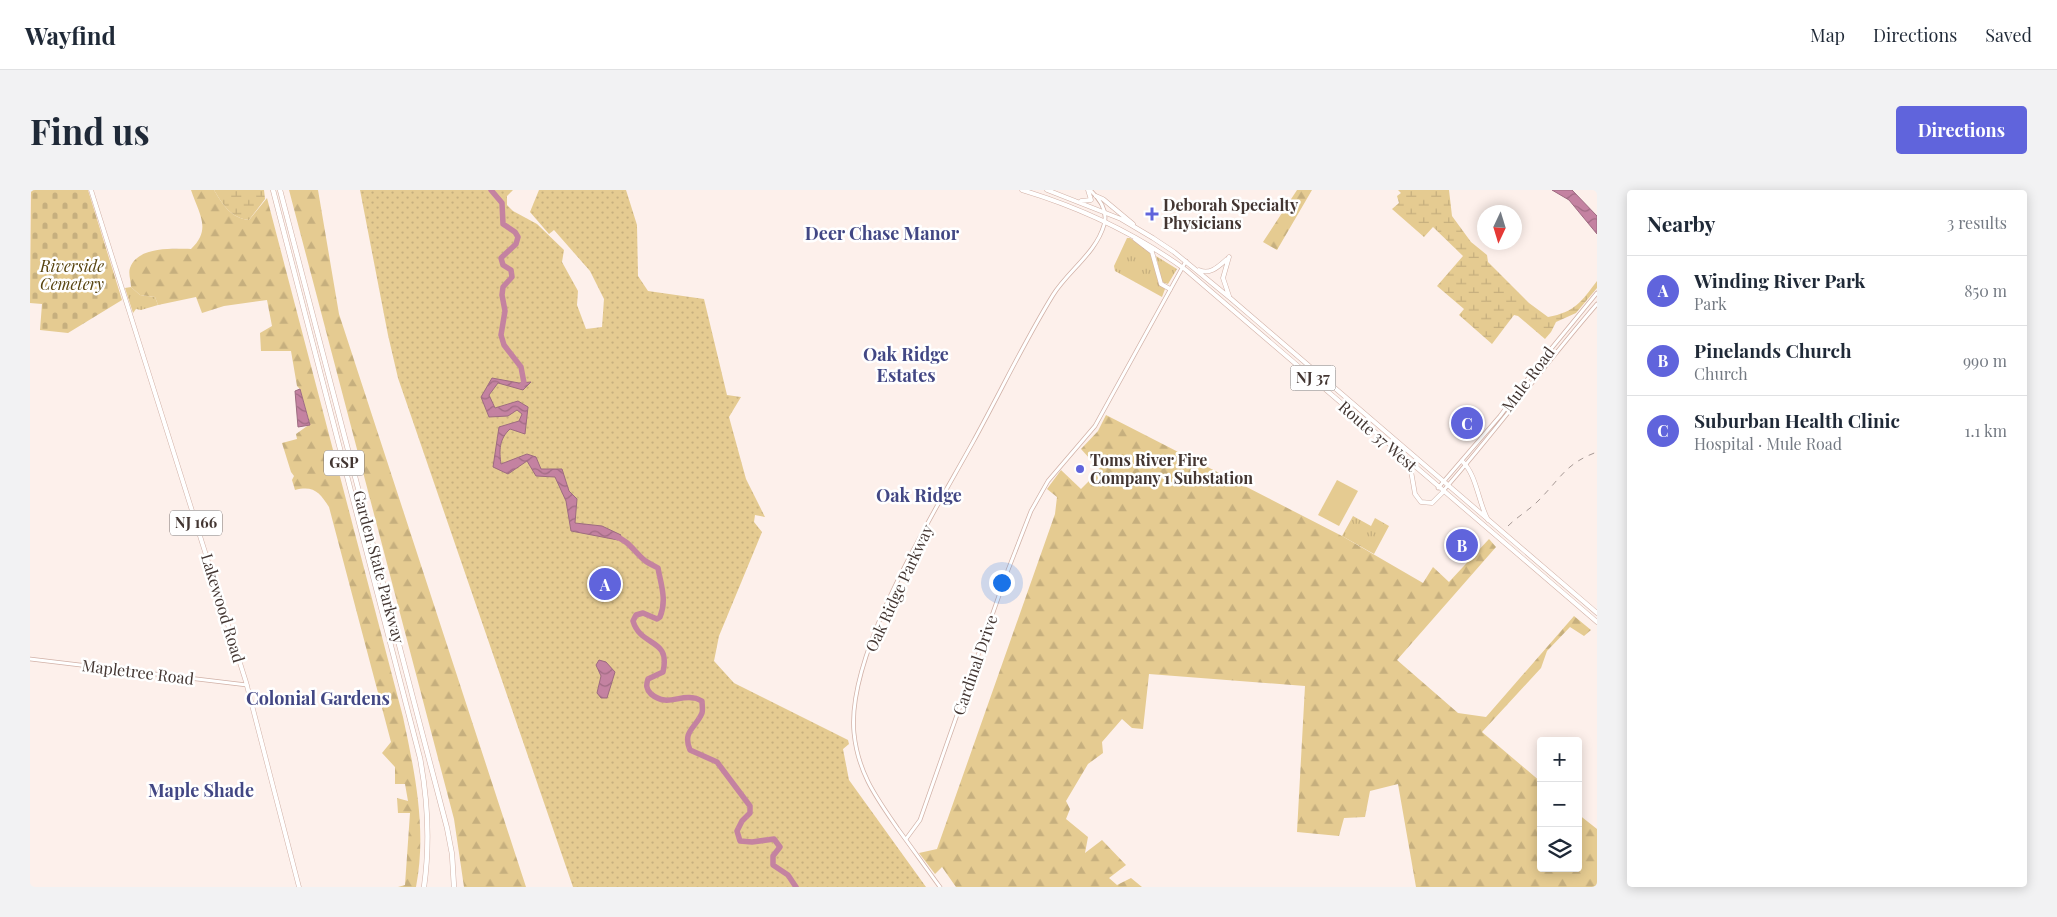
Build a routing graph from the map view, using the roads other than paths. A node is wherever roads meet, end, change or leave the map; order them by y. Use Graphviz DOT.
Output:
graph roads {
  1 [pos="90,190"];
  2 [pos="272,190"];
  3 [pos="280,190"];
  4 [pos="1022,190"];
  5 [pos="1047,190"];
  6 [pos="1089,190"];
  7 [pos="1096,196"];
  8 [pos="1077,200"];
  9 [pos="1104,212"];
  10 [pos="1105,220"];
  11 [pos="1138,229"];
  12 [pos="1130,234"];
  13 [pos="1186,261"];
  14 [pos="1182,268"];
  15 [pos="1194,268"];
  16 [pos="1170,289"];
  17 [pos="1597,293"];
  18 [pos="1230,298"];
  19 [pos="1597,304"];
  20 [pos="1541,361"];
  21 [pos="1546,365"];
  22 [pos="1505,409"];
  23 [pos="1510,413"];
  24 [pos="1491,426"];
  25 [pos="1496,430"];
  26 [pos="1399,454"];
  27 [pos="1462,461"];
  28 [pos="1466,465"];
  29 [pos="1443,482"];
  30 [pos="1448,486"];
  31 [pos="1438,488"];
  32 [pos="1443,492"];
  33 [pos="1490,523"];
  34 [pos="1597,613"];
  35 [pos="1597,622"];
  36 [pos="30,659"];
  37 [pos="247,685"];
  38 [pos="906,839"];
  39 [pos="298,887"];
  40 [pos="424,887"];
  41 [pos="454,887"];
  42 [pos="940,887"];
  1 -- 37 [label="main road, Lakewood Road / NJ 166"];
  2 -- 40 [label="highway, Garden State Parkway / GSP"];
  3 -- 41 [label="highway, Garden State Parkway / GSP"];
  4 -- 10 [label="main road, Route 37 West / NJ 37"];
  5 -- 8 [label="main road, Route 37 West / NJ 37"];
  6 -- 7 [label="main road"];
  6 -- 8 [label="main road"];
  7 -- 9 [label="main road"];
  7 -- 11 [label="main road"];
  8 -- 9 [label="main road, Route 37 West / NJ 37"];
  9 -- 10 [label="main road"];
  9 -- 11 [label="main road, Route 37 West / NJ 37"];
  10 -- 12 [label="main road, Route 37 West / NJ 37"];
  10 -- 38 [label="main road, Oak Ridge Parkway"];
  11 -- 13 [label="main road, Route 37 West / NJ 37"];
  12 -- 14 [label="main road, Route 37 West / NJ 37"];
  12 -- 16 [label="main road"];
  13 -- 14 [label="main road, Cardinal Drive"];
  13 -- 15 [label="main road, Route 37 West / NJ 37"];
  14 -- 16 [label="main road, Cardinal Drive"];
  14 -- 26 [label="main road, Route 37 West / NJ 37"];
  15 -- 18 [label="main road, Route 37 West / NJ 37"];
  15 -- 18 [label="main road"];
  16 -- 38 [label="main road, Cardinal Drive"];
  17 -- 20 [label="main road, Mule Road"];
  18 -- 29 [label="main road, Route 37 West / NJ 37"];
  19 -- 21 [label="main road, Mule Road"];
  20 -- 21 [label="main road"];
  20 -- 22 [label="main road, Mule Road"];
  21 -- 23 [label="main road, Mule Road"];
  22 -- 23 [label="main road"];
  22 -- 24 [label="main road, Mule Road"];
  23 -- 25 [label="main road, Mule Road"];
  24 -- 25 [label="main road"];
  24 -- 27 [label="main road, Mule Road"];
  25 -- 28 [label="main road, Mule Road"];
  26 -- 31 [label="main road, Route 37 West / NJ 37"];
  26 -- 32 [label="main road"];
  27 -- 28 [label="main road"];
  27 -- 29 [label="main road, Mule Road"];
  28 -- 30 [label="main road, Mule Road"];
  28 -- 33 [label="main road"];
  29 -- 30 [label="main road, Route 37 West / NJ 37"];
  29 -- 31 [label="main road, Mule Road"];
  30 -- 32 [label="main road, Mule Road"];
  30 -- 33 [label="main road, Route 37 West / NJ 37"];
  31 -- 32 [label="main road, Route 37 West / NJ 37"];
  32 -- 35 [label="main road, Route 37 West / NJ 37"];
  33 -- 34 [label="main road, Route 37 West / NJ 37"];
  36 -- 37 [label="main road, Mapletree Road"];
  37 -- 39 [label="main road, Lakewood Road / NJ 166"];
  38 -- 42 [label="main road, Oak Ridge Parkway"];
}
